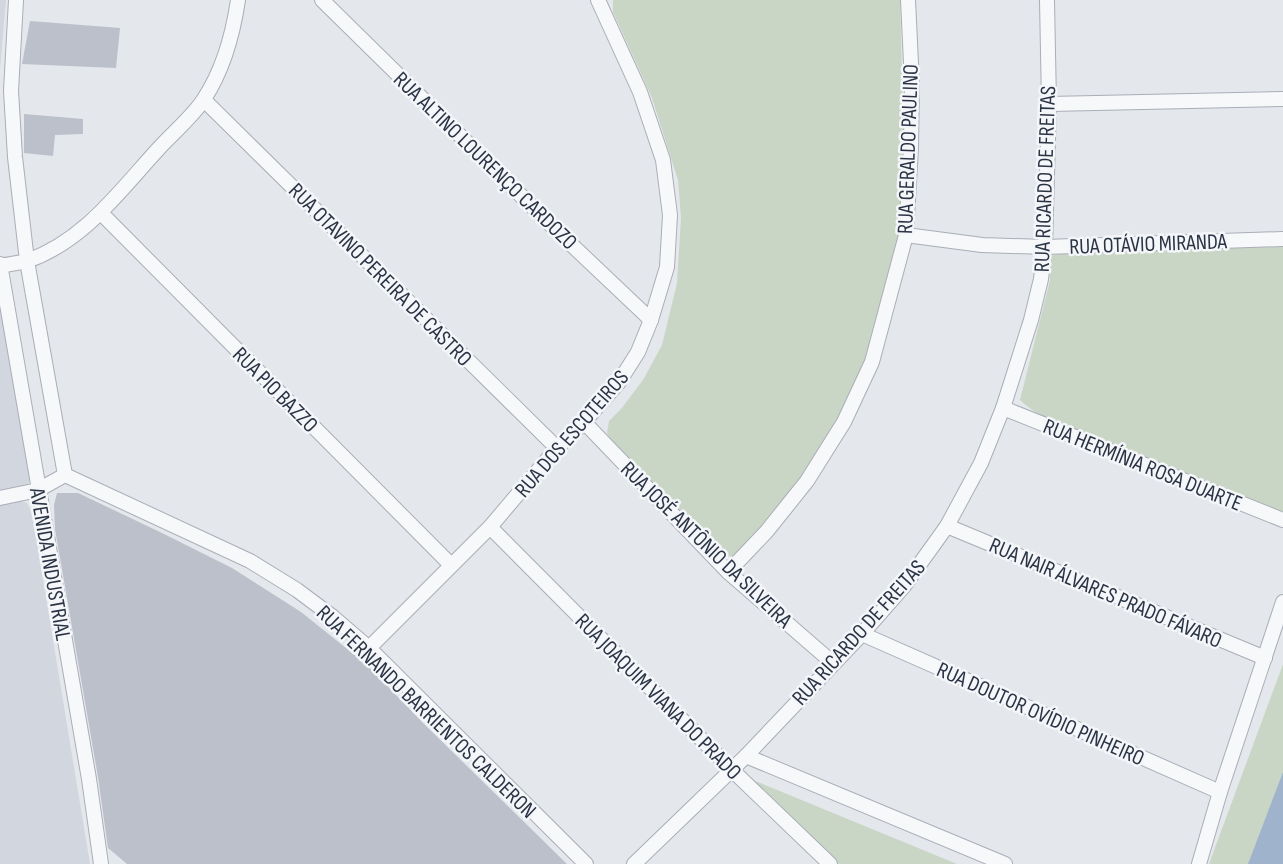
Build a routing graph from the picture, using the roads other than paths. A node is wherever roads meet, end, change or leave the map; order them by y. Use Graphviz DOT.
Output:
graph roads {
  1 [pos="16,0"];
  2 [pos="238,0"];
  3 [pos="322,0"];
  4 [pos="598,0"];
  5 [pos="908,0"];
  6 [pos="1047,0"];
  7 [pos="5,91"];
  8 [pos="1283,99"];
  9 [pos="204,100"];
  10 [pos="1049,104"];
  11 [pos="101,213"];
  12 [pos="906,235"];
  13 [pos="1283,239"];
  14 [pos="1045,247"];
  15 [pos="27,261"];
  16 [pos="0,265"];
  17 [pos="651,320"];
  18 [pos="1004,408"];
  19 [pos="584,422"];
  20 [pos="557,448"];
  21 [pos="65,475"];
  22 [pos="38,490"];
  23 [pos="0,498"];
  24 [pos="1283,520"];
  25 [pos="947,526"];
  26 [pos="490,527"];
  27 [pos="451,565"];
  28 [pos="728,572"];
  29 [pos="1283,602"];
  30 [pos="862,634"];
  31 [pos="369,648"];
  32 [pos="1265,658"];
  33 [pos="832,663"];
  34 [pos="746,756"];
  35 [pos="732,770"];
  36 [pos="1221,792"];
  37 [pos="101,864"];
  38 [pos="586,864"];
  39 [pos="634,864"];
  40 [pos="830,864"];
  41 [pos="1005,864"];
  42 [pos="1199,864"];
  1 -- 7 [label="street, AVENIDA INDUSTRIAL"];
  2 -- 9 [label="street"];
  3 -- 17 [label="street, RUA ALTINO LOURENÇO CARDOZO"];
  4 -- 17 [label="street, RUA DOS ESCOTEIROS"];
  5 -- 12 [label="street, RUA GERALDO PAULINO"];
  6 -- 10 [label="street, RUA RICARDO DE FREITAS"];
  7 -- 15 [label="street, AVENIDA INDUSTRIAL"];
  8 -- 10 [label="street"];
  9 -- 11 [label="street"];
  9 -- 20 [label="street, RUA OTAVINO PEREIRA DE CASTRO"];
  10 -- 14 [label="street, RUA RICARDO DE FREITAS"];
  11 -- 15 [label="street"];
  11 -- 27 [label="street, RUA PIO BAZZO"];
  12 -- 14 [label="street, RUA OTÁVIO MIRANDA"];
  12 -- 28 [label="street, RUA GERALDO PAULINO"];
  13 -- 14 [label="street, RUA OTÁVIO MIRANDA"];
  14 -- 18 [label="street, RUA RICARDO DE FREITAS"];
  15 -- 16 [label="street"];
  15 -- 21 [label="street, AVENIDA INDUSTRIAL"];
  16 -- 22 [label="street, AVENIDA INDUSTRIAL"];
  17 -- 19 [label="street, RUA DOS ESCOTEIROS"];
  18 -- 24 [label="street, RUA HERMÍNIA ROSA DUARTE"];
  18 -- 25 [label="street, RUA RICARDO DE FREITAS"];
  19 -- 20 [label="street, RUA DOS ESCOTEIROS"];
  19 -- 28 [label="street, RUA JOSÉ ANTÔNIO DA SILVEIRA"];
  20 -- 26 [label="street, RUA DOS ESCOTEIROS"];
  21 -- 22 [label="street"];
  21 -- 31 [label="street, RUA FERNANDO BARRIENTOS CALDERON"];
  22 -- 23 [label="street"];
  22 -- 37 [label="street, AVENIDA INDUSTRIAL"];
  25 -- 30 [label="street, RUA RICARDO DE FREITAS"];
  25 -- 32 [label="street, RUA NAIR ÁLVARES PRADO FÁVARO"];
  26 -- 27 [label="street, RUA DOS ESCOTEIROS"];
  26 -- 35 [label="street, RUA JOAQUIM VIANA DO PRADO"];
  27 -- 31 [label="street, RUA DOS ESCOTEIROS"];
  28 -- 33 [label="street, RUA JOSÉ ANTÔNIO DA SILVEIRA"];
  29 -- 32 [label="street"];
  30 -- 33 [label="street, RUA RICARDO DE FREITAS"];
  30 -- 36 [label="street, RUA DOUTOR OVÍDIO PINHEIRO"];
  31 -- 38 [label="street, RUA FERNANDO BARRIENTOS CALDERON"];
  32 -- 36 [label="street"];
  33 -- 34 [label="street, RUA RICARDO DE FREITAS"];
  34 -- 35 [label="street, RUA RICARDO DE FREITAS"];
  34 -- 41 [label="street"];
  35 -- 39 [label="street, RUA RICARDO DE FREITAS"];
  35 -- 40 [label="street, RUA JOAQUIM VIANA DO PRADO"];
  36 -- 42 [label="street"];
}
